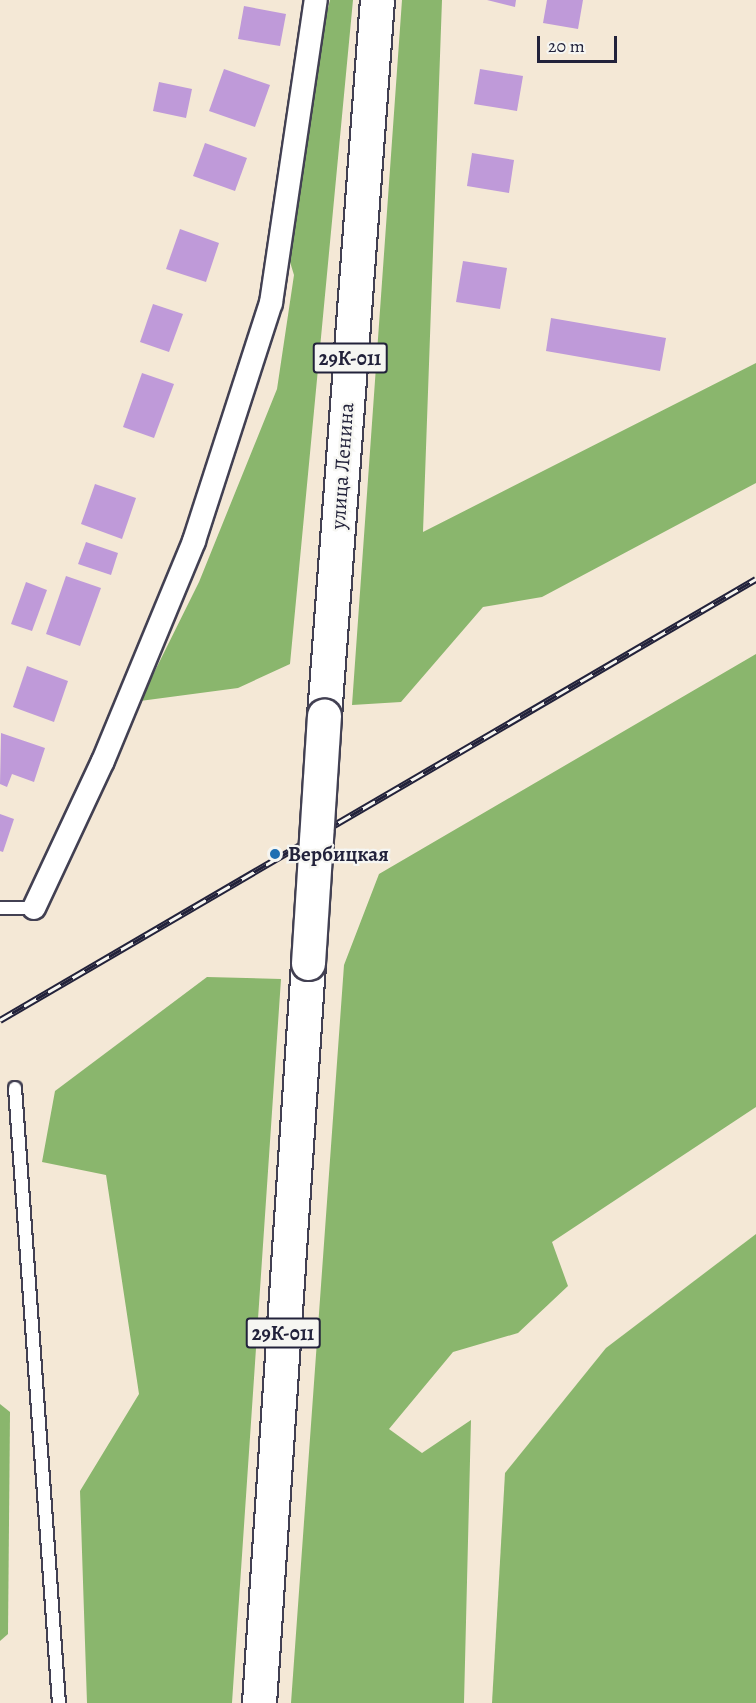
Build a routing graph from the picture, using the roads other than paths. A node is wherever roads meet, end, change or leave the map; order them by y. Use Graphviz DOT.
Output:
graph roads {
  1 [pos="316,0"];
  2 [pos="377,0"];
  3 [pos="0,908"];
  4 [pos="34,908"];
  5 [pos="15,1088"];
  6 [pos="59,1703"];
  7 [pos="259,1703"];
  1 -- 4 [label="street"];
  2 -- 7 [label="main road, улица Ленина / 29К-011, bridge"];
  3 -- 4 [label="lane"];
  5 -- 6 [label="lane"];
}
